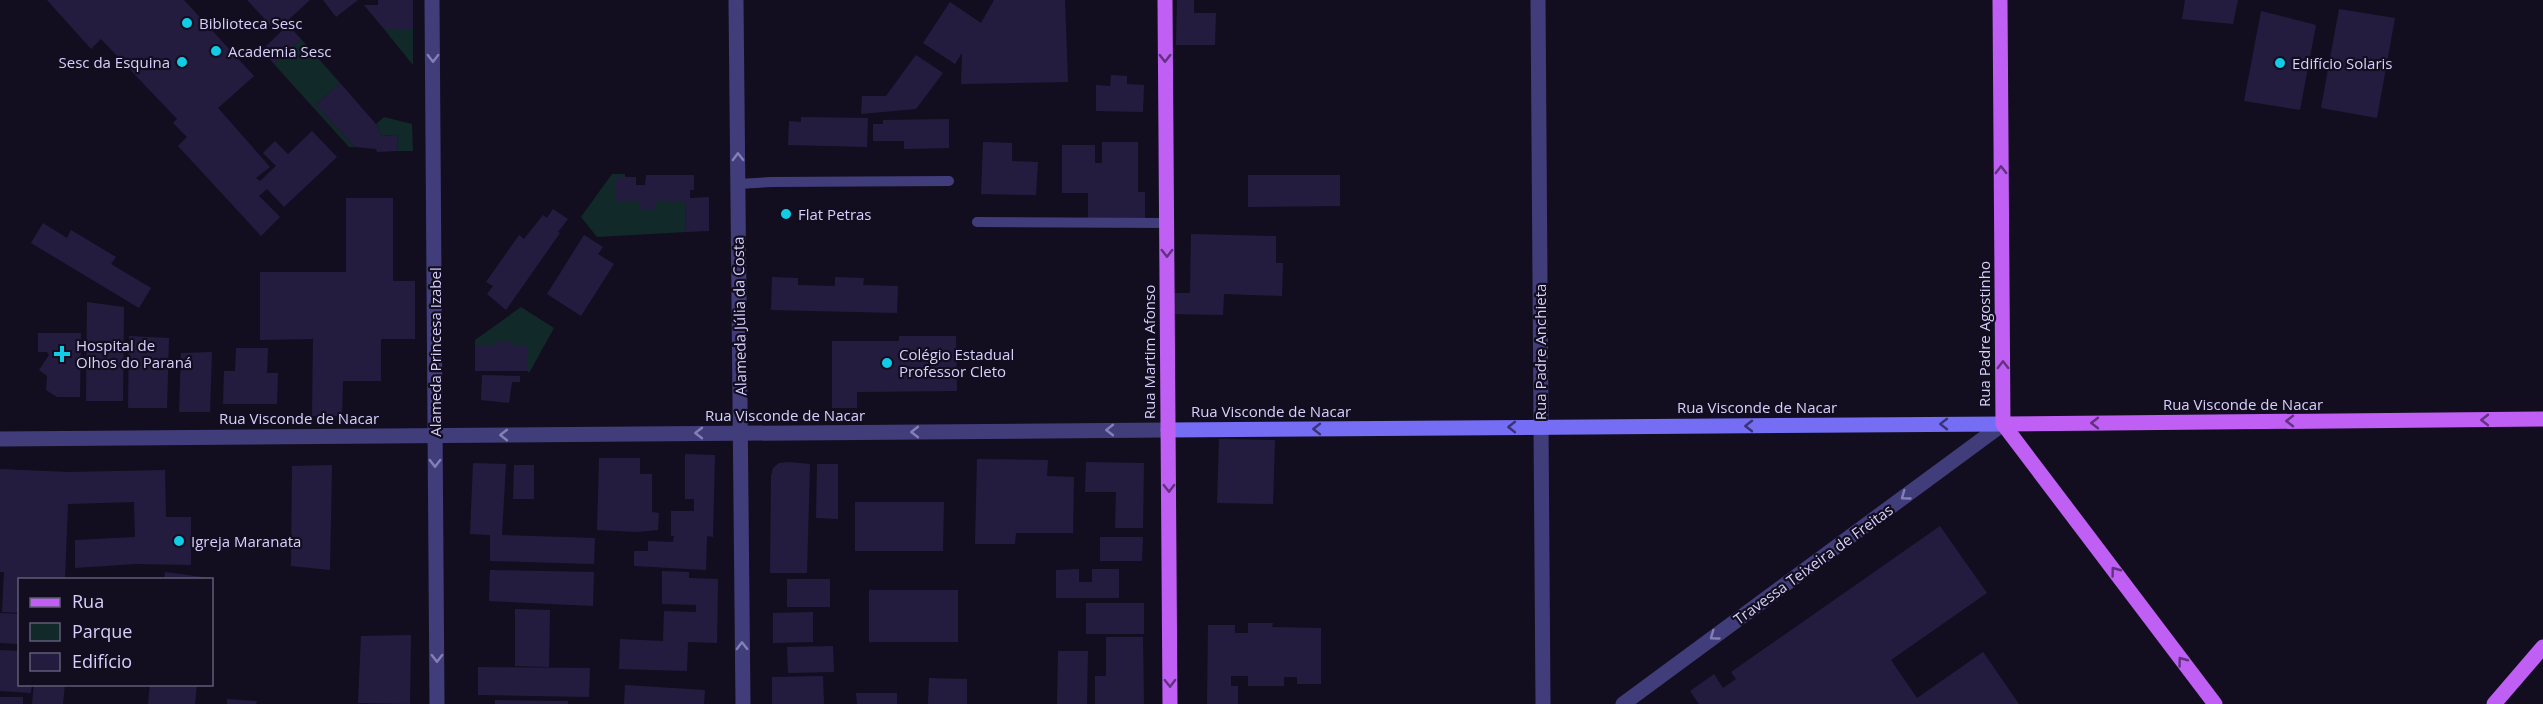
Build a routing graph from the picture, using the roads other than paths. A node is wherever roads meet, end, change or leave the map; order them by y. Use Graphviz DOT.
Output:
graph roads {
  1 [pos="432,0"];
  2 [pos="736,0"];
  3 [pos="1165,0"];
  4 [pos="1538,0"];
  5 [pos="2000,0"];
  6 [pos="949,181"];
  7 [pos="738,184"];
  8 [pos="977,222"];
  9 [pos="1166,223"];
  10 [pos="2543,419"];
  11 [pos="2003,424"];
  12 [pos="1541,427"];
  13 [pos="1168,430"];
  14 [pos="740,433"];
  15 [pos="435,435"];
  16 [pos="0,438"];
  17 [pos="2543,647"];
  18 [pos="437,704"];
  19 [pos="743,704"];
  20 [pos="1170,704"];
  21 [pos="1543,704"];
  22 [pos="1623,704"];
  23 [pos="2215,704"];
  24 [pos="2494,704"];
  1 -- 15 [label="street, Alameda Princesa Izabel, one-way"];
  7 -- 2 [label="street, Alameda Júlia da Costa, one-way"];
  3 -- 9 [label="main road, Rua Martim Afonso, one-way"];
  4 -- 12 [label="street, Rua Padre Anchieta"];
  11 -- 5 [label="main road, Rua Padre Agostinho, one-way"];
  6 -- 7 [label="lane"];
  7 -- 14 [label="street, Alameda Júlia da Costa"];
  8 -- 9 [label="lane"];
  9 -- 13 [label="main road, Rua Martim Afonso, one-way"];
  10 -- 11 [label="main road, Rua Visconde de Nacar, one-way"];
  11 -- 12 [label="main road, Rua Visconde de Nacar, one-way"];
  11 -- 22 [label="street, Travessa Teixeira de Freitas, one-way"];
  23 -- 11 [label="main road, Rua Padre Agostinho, one-way"];
  12 -- 13 [label="main road, Rua Visconde de Nacar, one-way"];
  12 -- 21 [label="street, Rua Padre Anchieta"];
  13 -- 14 [label="street, Rua Visconde de Nacar, one-way"];
  13 -- 20 [label="main road, Rua Martim Afonso, one-way"];
  14 -- 15 [label="street, Rua Visconde de Nacar, one-way"];
  19 -- 14 [label="street, Alameda Júlia da Costa, one-way"];
  15 -- 16 [label="street, Rua Visconde de Nacar"];
  15 -- 18 [label="street, Alameda Princesa Izabel, one-way"];
  17 -- 24 [label="main road"];
}
